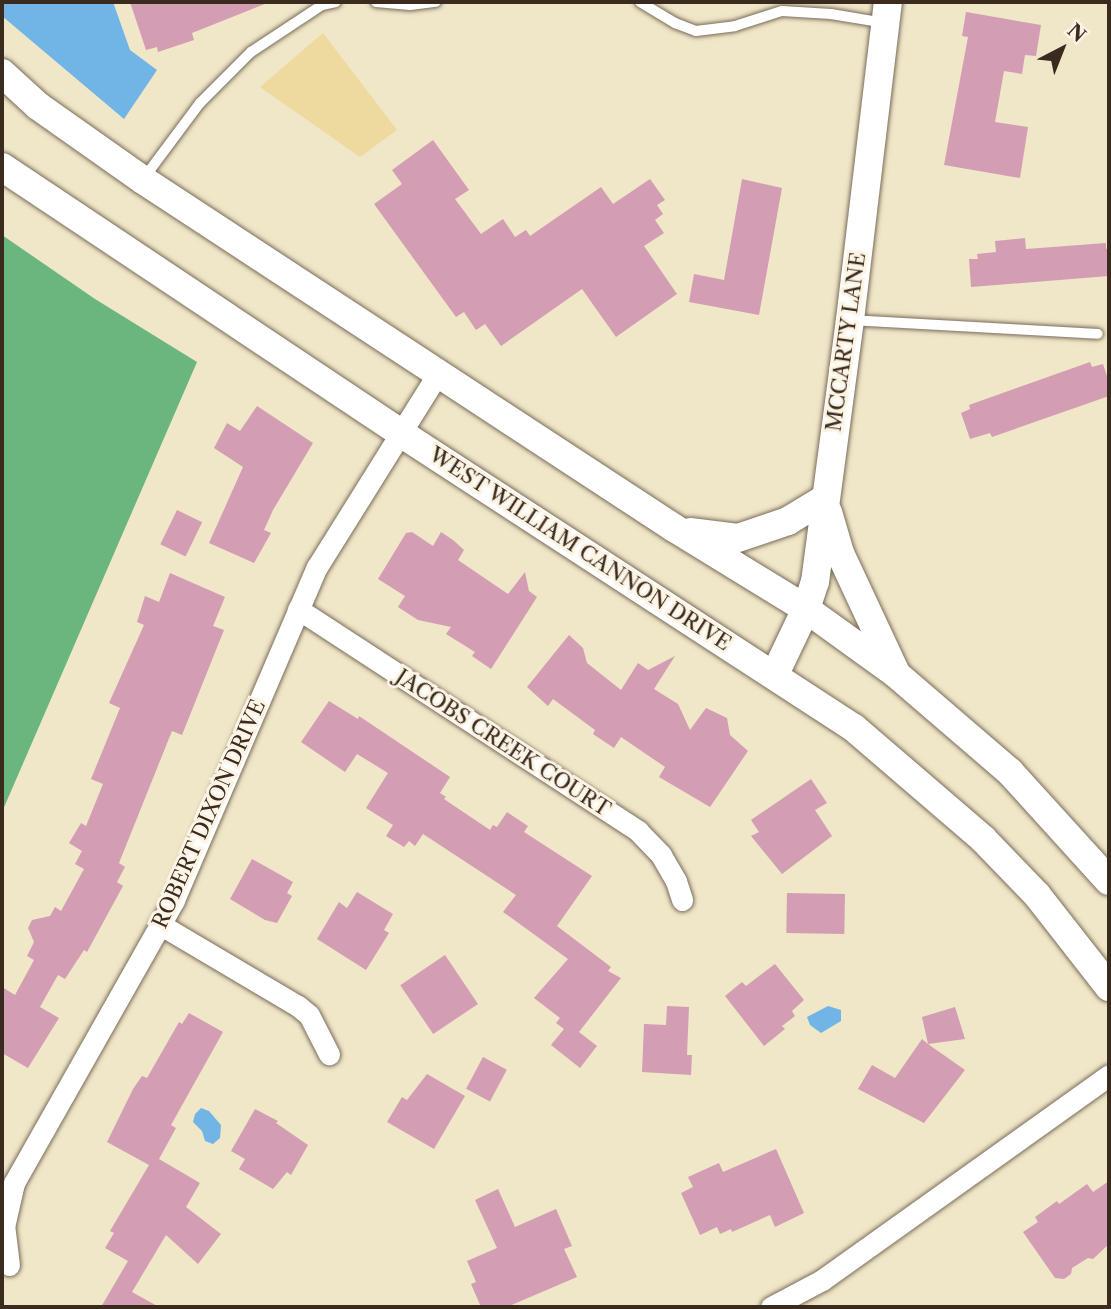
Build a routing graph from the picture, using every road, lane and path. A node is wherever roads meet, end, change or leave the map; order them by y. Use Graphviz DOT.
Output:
graph roads {
  1 [pos="336,2"];
  2 [pos="376,2"];
  3 [pos="436,2"];
  4 [pos="640,2"];
  5 [pos="887,12"];
  6 [pos="2,74"];
  7 [pos="2,167"];
  8 [pos="143,180"];
  9 [pos="850,320"];
  10 [pos="1098,334"];
  11 [pos="439,372"];
  12 [pos="399,432"];
  13 [pos="824,499"];
  14 [pos="674,528"];
  15 [pos="298,609"];
  16 [pos="806,609"];
  17 [pos="775,674"];
  18 [pos="896,674"];
  19 [pos="1109,881"];
  20 [pos="682,900"];
  21 [pos="161,925"];
  22 [pos="1109,987"];
  23 [pos="329,1054"];
  24 [pos="1109,1075"];
  25 [pos="9,1265"];
  26 [pos="771,1307"];
  1 -- 8 [label="lane"];
  2 -- 3 [label="lane"];
  4 -- 5 [label="lane"];
  5 -- 9 [label="main road, MCCARTY LANE"];
  6 -- 8 [label="main road"];
  7 -- 12 [label="main road, WEST WILLIAM CANNON DRIVE"];
  8 -- 11 [label="main road"];
  9 -- 10 [label="lane"];
  9 -- 13 [label="main road, MCCARTY LANE"];
  11 -- 12 [label="street, ROBERT DIXON DRIVE"];
  11 -- 14 [label="main road"];
  12 -- 15 [label="street, ROBERT DIXON DRIVE"];
  12 -- 17 [label="main road, WEST WILLIAM CANNON DRIVE"];
  13 -- 14 [label="main road"];
  13 -- 16 [label="main road, MCCARTY LANE"];
  13 -- 18 [label="main road"];
  14 -- 16 [label="main road"];
  15 -- 20 [label="street, JACOBS CREEK COURT"];
  15 -- 21 [label="street, ROBERT DIXON DRIVE"];
  16 -- 17 [label="main road, MCCARTY LANE"];
  16 -- 18 [label="main road"];
  17 -- 22 [label="main road, WEST WILLIAM CANNON DRIVE"];
  18 -- 19 [label="main road"];
  21 -- 23 [label="street"];
  21 -- 25 [label="street, ROBERT DIXON DRIVE"];
  24 -- 26 [label="street"];
}
